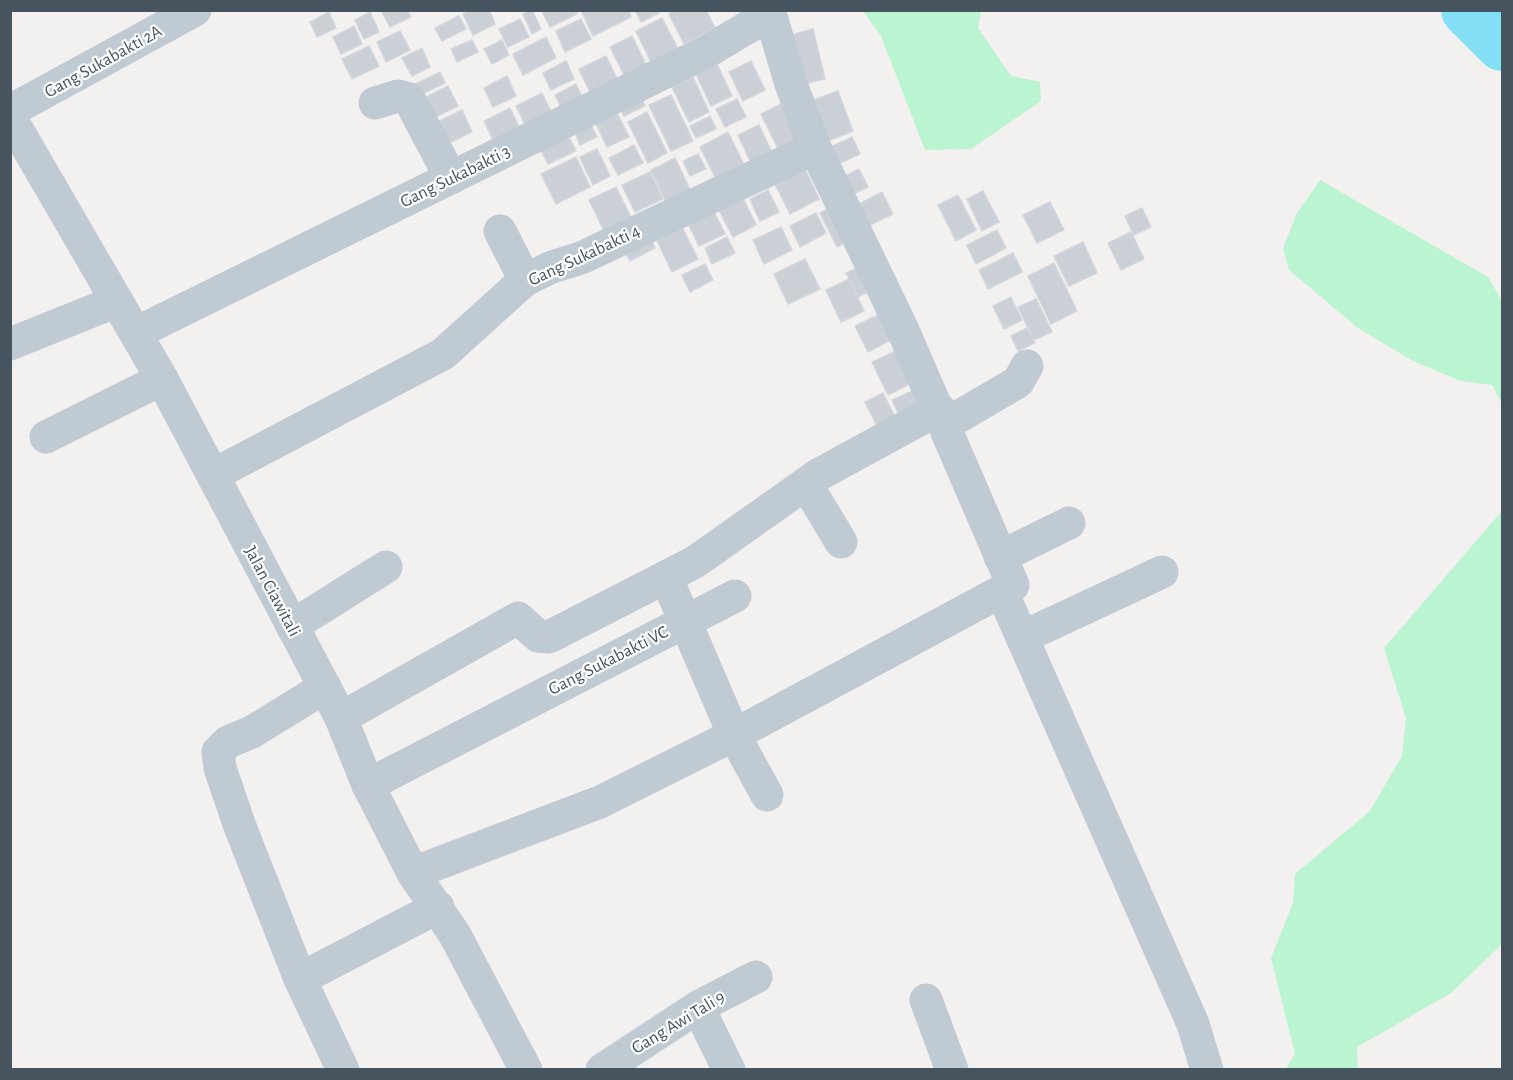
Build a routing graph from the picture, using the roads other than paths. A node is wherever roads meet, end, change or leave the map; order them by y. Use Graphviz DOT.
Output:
graph roads {
  1 [pos="195,10"];
  2 [pos="770,12"];
  3 [pos="375,103"];
  4 [pos="10,111"];
  5 [pos="10,117"];
  6 [pos="815,148"];
  7 [pos="451,178"];
  8 [pos="500,231"];
  9 [pos="525,280"];
  10 [pos="117,301"];
  11 [pos="136,333"];
  12 [pos="10,344"];
  13 [pos="1027,366"];
  14 [pos="162,379"];
  15 [pos="942,416"];
  16 [pos="46,437"];
  17 [pos="213,474"];
  18 [pos="806,484"];
  19 [pos="1069,523"];
  20 [pos="841,542"];
  21 [pos="1000,557"];
  22 [pos="386,567"];
  23 [pos="1162,572"];
  24 [pos="666,577"];
  25 [pos="1002,592"];
  26 [pos="735,596"];
  27 [pos="685,621"];
  28 [pos="292,626"];
  29 [pos="1023,637"];
  30 [pos="325,687"];
  31 [pos="341,718"];
  32 [pos="734,735"];
  33 [pos="368,785"];
  34 [pos="767,795"];
  35 [pos="413,873"];
  36 [pos="438,907"];
  37 [pos="756,977"];
  38 [pos="300,979"];
  39 [pos="926,1000"];
  40 [pos="698,1007"];
  41 [pos="343,1070"];
  42 [pos="526,1070"];
  43 [pos="602,1070"];
  44 [pos="729,1070"];
  45 [pos="952,1070"];
  46 [pos="1207,1070"];
  1 -- 4 [label="street, Gang Sukabakti 2A"];
  2 -- 6 [label="street"];
  2 -- 7 [label="street, Gang Sukabakti 3"];
  3 -- 7 [label="street"];
  5 -- 10 [label="street, Jalan Ciawitali"];
  6 -- 9 [label="street, Gang Sukabakti 4"];
  6 -- 15 [label="street"];
  7 -- 11 [label="street, Gang Sukabakti 3"];
  8 -- 9 [label="street"];
  9 -- 17 [label="street, Gang Sukabakti 4"];
  10 -- 11 [label="street, Jalan Ciawitali"];
  10 -- 12 [label="street"];
  11 -- 14 [label="street, Jalan Ciawitali"];
  13 -- 15 [label="street"];
  14 -- 16 [label="street"];
  14 -- 17 [label="street, Jalan Ciawitali"];
  15 -- 18 [label="street"];
  15 -- 21 [label="street"];
  17 -- 28 [label="street, Jalan Ciawitali"];
  18 -- 20 [label="street"];
  18 -- 24 [label="street"];
  19 -- 21 [label="street"];
  21 -- 25 [label="street"];
  22 -- 28 [label="street"];
  23 -- 29 [label="street"];
  24 -- 27 [label="street"];
  24 -- 31 [label="street"];
  25 -- 29 [label="street"];
  25 -- 32 [label="street"];
  26 -- 27 [label="street, Gang Sukabakti VC"];
  27 -- 32 [label="street"];
  27 -- 33 [label="street, Gang Sukabakti VC"];
  28 -- 30 [label="street, Jalan Ciawitali"];
  29 -- 46 [label="street"];
  30 -- 31 [label="street, Jalan Ciawitali"];
  30 -- 38 [label="street"];
  31 -- 33 [label="street, Jalan Ciawitali"];
  32 -- 34 [label="street"];
  32 -- 35 [label="street"];
  33 -- 35 [label="street, Jalan Ciawitali"];
  35 -- 36 [label="street, Jalan Ciawitali"];
  36 -- 38 [label="street"];
  36 -- 42 [label="street, Jalan Ciawitali"];
  37 -- 40 [label="street, Gang Awi Tali 9"];
  38 -- 41 [label="street"];
  39 -- 45 [label="street"];
  40 -- 43 [label="street, Gang Awi Tali 9"];
  40 -- 44 [label="street"];
}
